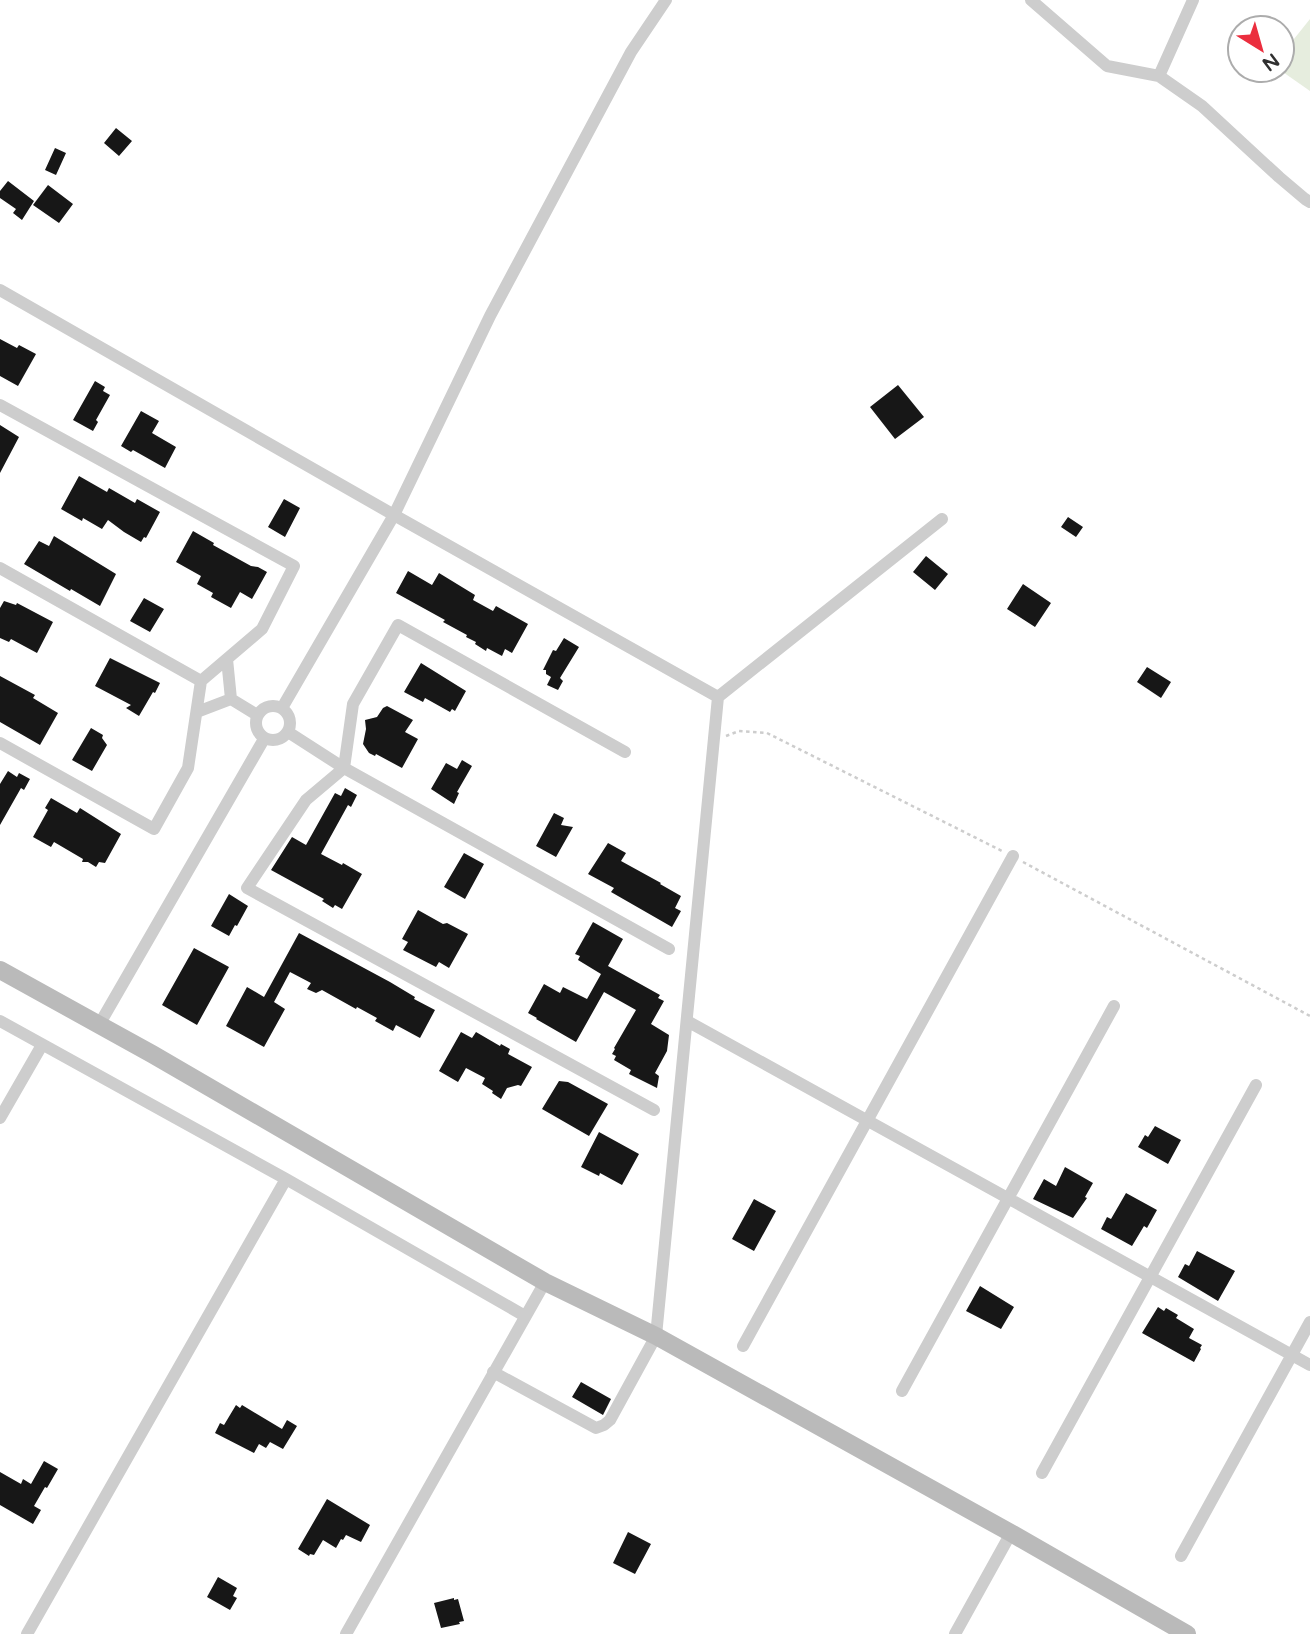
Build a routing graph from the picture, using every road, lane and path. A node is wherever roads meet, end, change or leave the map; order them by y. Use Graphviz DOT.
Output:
graph roads {
  1 [pos="666,0"];
  2 [pos="1031,0"];
  3 [pos="1193,0"];
  4 [pos="1159,76"];
  5 [pos="1310,202"];
  6 [pos="0,290"];
  7 [pos="0,405"];
  8 [pos="394,515"];
  9 [pos="942,519"];
  10 [pos="0,568"];
  11 [pos="227,659"];
  12 [pos="201,681"];
  13 [pos="718,697"];
  14 [pos="231,699"];
  15 [pos="282,708"];
  16 [pos="197,712"];
  17 [pos="257,715"];
  18 [pos="288,732"];
  19 [pos="264,739"];
  20 [pos="0,744"];
  21 [pos="625,752"];
  22 [pos="344,768"];
  23 [pos="1013,856"];
  24 [pos="669,948"];
  25 [pos="0,970"];
  26 [pos="1114,1006"];
  27 [pos="0,1020"];
  28 [pos="687,1021"];
  29 [pos="99,1025"];
  30 [pos="42,1045"];
  31 [pos="1256,1086"];
  32 [pos="654,1110"];
  33 [pos="0,1118"];
  34 [pos="867,1121"];
  35 [pos="286,1179"];
  36 [pos="1008,1198"];
  37 [pos="1150,1277"];
  38 [pos="545,1282"];
  39 [pos="525,1316"];
  40 [pos="1310,1322"];
  41 [pos="656,1336"];
  42 [pos="743,1346"];
  43 [pos="1292,1355"];
  44 [pos="1310,1365"];
  45 [pos="493,1372"];
  46 [pos="902,1391"];
  47 [pos="1042,1474"];
  48 [pos="1011,1533"];
  49 [pos="1181,1556"];
  50 [pos="27,1634"];
  51 [pos="346,1634"];
  52 [pos="954,1634"];
  53 [pos="1187,1634"];
  1 -- 8 [label="street"];
  2 -- 4 [label="street"];
  3 -- 4 [label="street"];
  4 -- 5 [label="street"];
  6 -- 8 [label="street"];
  7 -- 11 [label="street"];
  8 -- 13 [label="street"];
  8 -- 15 [label="street"];
  9 -- 13 [label="street"];
  10 -- 12 [label="street"];
  11 -- 12 [label="street"];
  11 -- 14 [label="street"];
  12 -- 16 [label="street"];
  13 -- 28 [label="street"];
  14 -- 16 [label="street"];
  14 -- 17 [label="street"];
  15 -- 17 [label="street"];
  15 -- 18 [label="street"];
  16 -- 20 [label="street"];
  17 -- 19 [label="street"];
  18 -- 19 [label="street"];
  18 -- 22 [label="street"];
  19 -- 29 [label="street"];
  21 -- 22 [label="street"];
  22 -- 24 [label="street"];
  22 -- 32 [label="street"];
  23 -- 34 [label="street"];
  25 -- 29 [label="street"];
  26 -- 36 [label="street"];
  27 -- 30 [label="street"];
  28 -- 34 [label="street"];
  28 -- 41 [label="street"];
  29 -- 38 [label="street"];
  30 -- 33 [label="street"];
  30 -- 35 [label="street"];
  31 -- 37 [label="street"];
  34 -- 36 [label="street"];
  34 -- 42 [label="street"];
  35 -- 39 [label="street"];
  35 -- 50 [label="street"];
  36 -- 37 [label="street"];
  36 -- 46 [label="street"];
  37 -- 43 [label="street"];
  37 -- 47 [label="street"];
  38 -- 39 [label="street"];
  38 -- 41 [label="street"];
  39 -- 45 [label="street"];
  40 -- 43 [label="street"];
  41 -- 45 [label="street"];
  41 -- 48 [label="street"];
  43 -- 44 [label="street"];
  43 -- 49 [label="street"];
  45 -- 51 [label="street"];
  48 -- 52 [label="street"];
  48 -- 53 [label="street"];
}
